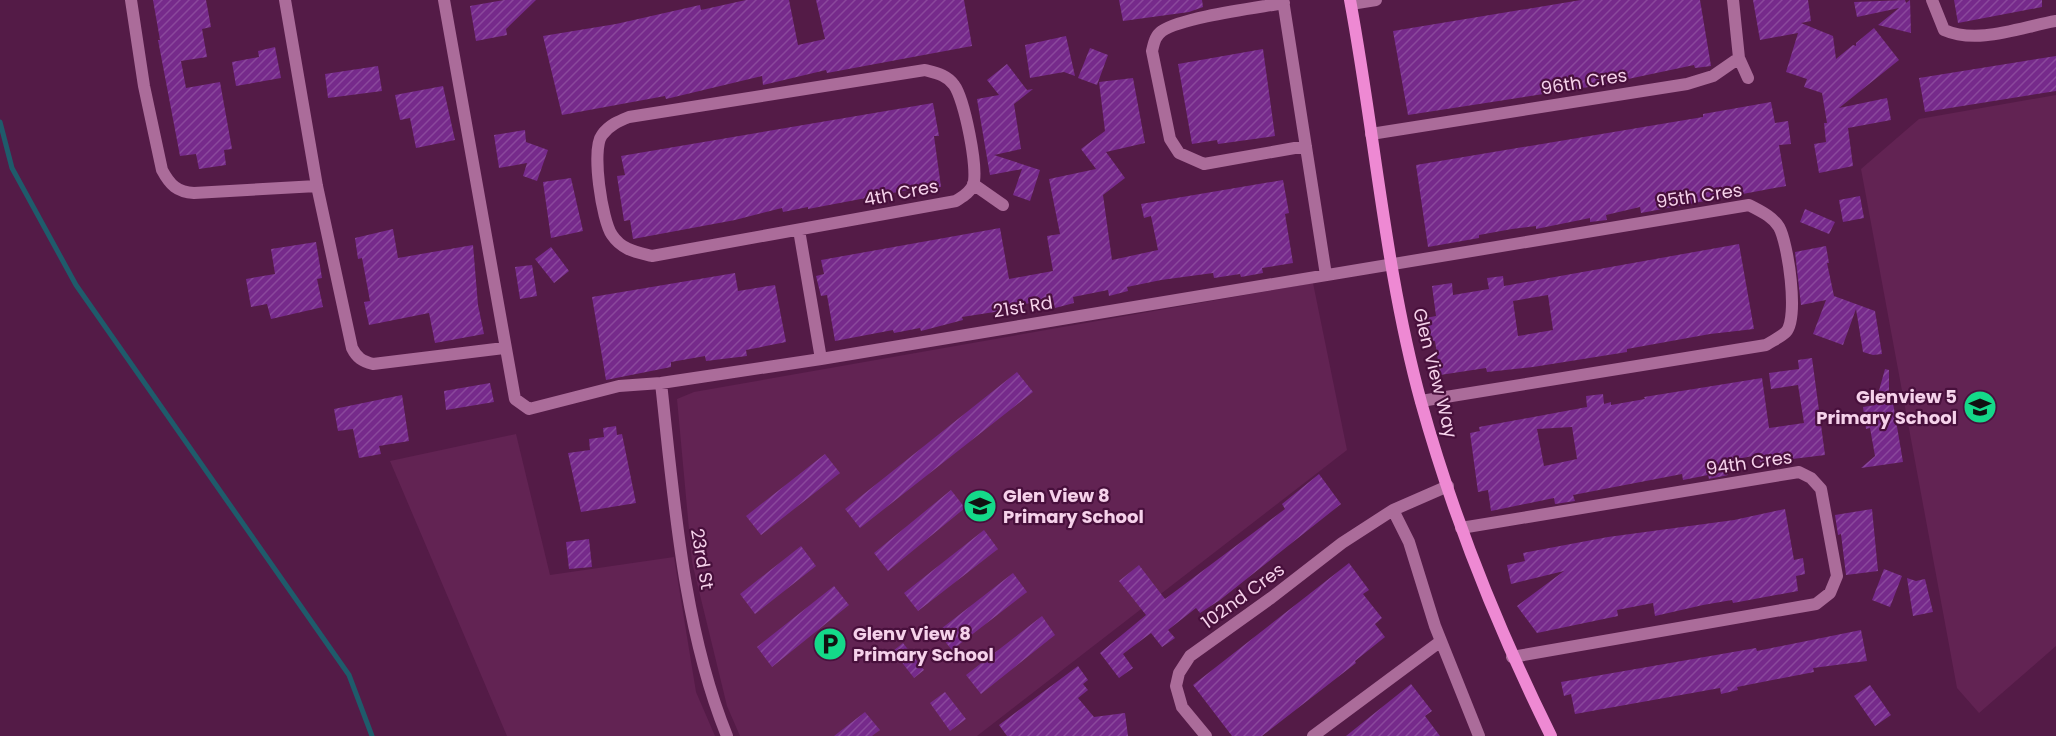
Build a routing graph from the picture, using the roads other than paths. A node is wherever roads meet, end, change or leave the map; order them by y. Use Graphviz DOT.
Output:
graph roads {
  1 [pos="131,0"];
  2 [pos="285,0"];
  3 [pos="444,0"];
  4 [pos="1376,0"];
  5 [pos="1733,0"];
  6 [pos="1932,0"];
  7 [pos="1284,1"];
  8 [pos="1351,2"];
  9 [pos="2056,21"];
  10 [pos="1739,58"];
  11 [pos="1748,78"];
  12 [pos="1371,134"];
  13 [pos="1306,146"];
  14 [pos="973,184"];
  15 [pos="317,186"];
  16 [pos="1004,205"];
  17 [pos="799,230"];
  18 [pos="1391,263"];
  19 [pos="1326,275"];
  20 [pos="504,348"];
  21 [pos="821,359"];
  22 [pos="661,383"];
  23 [pos="1420,401"];
  24 [pos="1448,486"];
  25 [pos="1393,510"];
  26 [pos="1461,528"];
  27 [pos="1441,641"];
  28 [pos="1512,657"];
  29 [pos="727,736"];
  30 [pos="1206,736"];
  31 [pos="1313,736"];
  32 [pos="1479,736"];
  33 [pos="1551,736"];
  1 -- 15 [label="street"];
  2 -- 15 [label="street"];
  3 -- 20 [label="street"];
  4 -- 8 [label="street"];
  5 -- 10 [label="street"];
  6 -- 9 [label="street"];
  7 -- 13 [label="street"];
  7 -- 13 [label="street"];
  8 -- 12 [label="street, Glen View Way"];
  10 -- 11 [label="street"];
  10 -- 12 [label="street, 96th Cres"];
  12 -- 18 [label="street, Glen View Way"];
  13 -- 19 [label="street"];
  14 -- 16 [label="street"];
  14 -- 17 [label="street, 4th Cres"];
  14 -- 17 [label="street, 4th Cres"];
  15 -- 20 [label="street"];
  17 -- 21 [label="street"];
  18 -- 19 [label="street, 21st Rd"];
  18 -- 23 [label="street, Glen View Way"];
  18 -- 23 [label="street, 95th Cres"];
  19 -- 21 [label="street, 21st Rd"];
  20 -- 22 [label="street, 21st Rd"];
  21 -- 22 [label="street, 21st Rd"];
  22 -- 29 [label="street, 23rd St"];
  23 -- 24 [label="street, Glen View Way"];
  24 -- 25 [label="street, 102nd Cres"];
  24 -- 26 [label="street, Glen View Way"];
  25 -- 27 [label="street"];
  25 -- 30 [label="street, 102nd Cres"];
  26 -- 28 [label="street, Glen View Way"];
  26 -- 28 [label="street, 94th Cres"];
  27 -- 31 [label="street"];
  27 -- 32 [label="street"];
  28 -- 33 [label="street, Glen View Way"];
}
